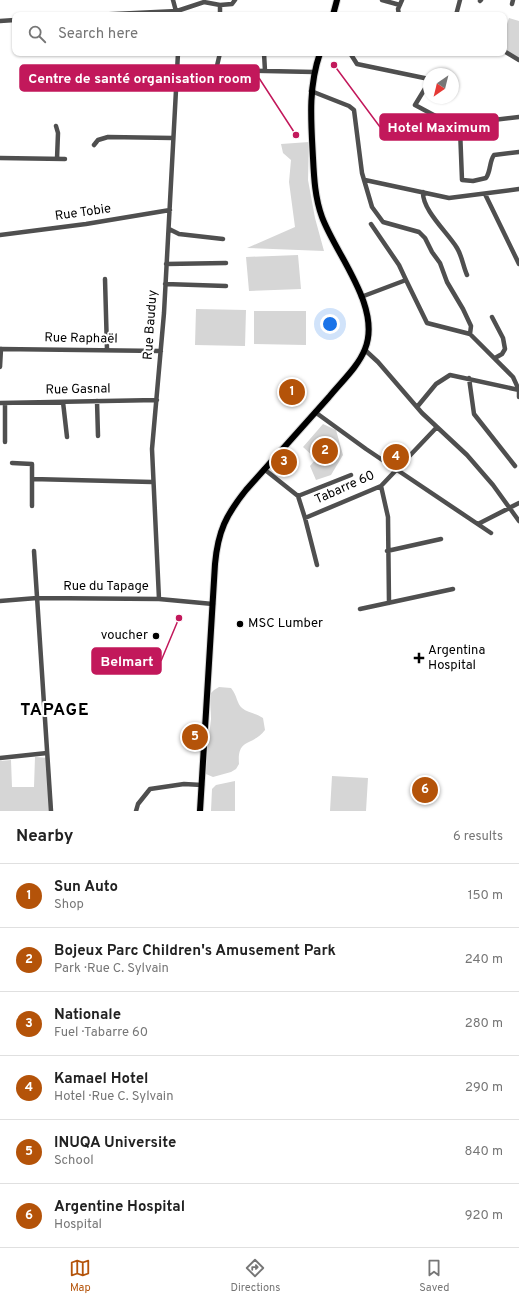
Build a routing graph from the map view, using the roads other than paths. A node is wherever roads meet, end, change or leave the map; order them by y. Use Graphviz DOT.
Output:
graph roads {
  1 [pos="173,0"];
  2 [pos="235,0"];
  3 [pos="338,0"];
  4 [pos="382,0"];
  5 [pos="402,0"];
  6 [pos="460,0"];
  7 [pos="204,1"];
  8 [pos="220,5"];
  9 [pos="400,5"];
  10 [pos="177,12"];
  11 [pos="179,12"];
  12 [pos="220,12"];
  13 [pos="334,12"];
  14 [pos="398,12"];
  15 [pos="457,12"];
  16 [pos="12,20"];
  17 [pos="0,21"];
  18 [pos="519,52"];
  19 [pos="507,53"];
  20 [pos="178,56"];
  21 [pos="219,56"];
  22 [pos="264,56"];
  23 [pos="319,56"];
  24 [pos="352,56"];
  25 [pos="517,59"];
  26 [pos="177,69"];
  27 [pos="216,70"];
  28 [pos="265,71"];
  29 [pos="314,72"];
  30 [pos="423,79"];
  31 [pos="311,91"];
  32 [pos="423,91"];
  33 [pos="519,117"];
  34 [pos="56,126"];
  35 [pos="460,129"];
  36 [pos="174,138"];
  37 [pos="94,145"];
  38 [pos="519,152"];
  39 [pos="0,158"];
  40 [pos="57,159"];
  41 [pos="65,159"];
  42 [pos="365,180"];
  43 [pos="519,190"];
  44 [pos="423,192"];
  45 [pos="486,194"];
  46 [pos="170,210"];
  47 [pos="371,224"];
  48 [pos="168,230"];
  49 [pos="0,235"];
  50 [pos="223,239"];
  51 [pos="226,263"];
  52 [pos="166,264"];
  53 [pos="519,264"];
  54 [pos="467,275"];
  55 [pos="105,279"];
  56 [pos="406,280"];
  57 [pos="165,284"];
  58 [pos="226,286"];
  59 [pos="361,297"];
  60 [pos="492,317"];
  61 [pos="470,334"];
  62 [pos="1,349"];
  63 [pos="107,350"];
  64 [pos="365,350"];
  65 [pos="161,351"];
  66 [pos="495,358"];
  67 [pos="0,367"];
  68 [pos="469,378"];
  69 [pos="519,390"];
  70 [pos="519,397"];
  71 [pos="157,400"];
  72 [pos="97,401"];
  73 [pos="63,402"];
  74 [pos="2,403"];
  75 [pos="417,407"];
  76 [pos="315,412"];
  77 [pos="437,427"];
  78 [pos="98,436"];
  79 [pos="67,437"];
  80 [pos="5,442"];
  81 [pos="12,463"];
  82 [pos="515,466"];
  83 [pos="264,469"];
  84 [pos="397,469"];
  85 [pos="351,475"];
  86 [pos="32,479"];
  87 [pos="152,482"];
  88 [pos="380,486"];
  89 [pos="298,496"];
  90 [pos="519,503"];
  91 [pos="32,506"];
  92 [pos="510,507"];
  93 [pos="305,518"];
  94 [pos="519,521"];
  95 [pos="478,524"];
  96 [pos="491,533"];
  97 [pos="441,539"];
  98 [pos="34,550"];
  99 [pos="388,551"];
  100 [pos="318,565"];
  101 [pos="454,589"];
  102 [pos="37,598"];
  103 [pos="159,599"];
  104 [pos="0,601"];
  105 [pos="389,603"];
  106 [pos="213,604"];
  107 [pos="360,609"];
  108 [pos="47,753"];
  109 [pos="0,758"];
  110 [pos="202,785"];
  111 [pos="51,811"];
  112 [pos="136,811"];
  113 [pos="200,811"];
  1 -- 10 [label="street"];
  2 -- 8 [label="street"];
  3 -- 13 [label="main road"];
  4 -- 9 [label="street"];
  5 -- 9 [label="street"];
  6 -- 15 [label="street"];
  7 -- 8 [label="street"];
  7 -- 11 [label="street"];
  8 -- 12 [label="street"];
  9 -- 14 [label="street"];
  16 -- 17 [label="street"];
  18 -- 25 [label="street"];
  19 -- 25 [label="street"];
  20 -- 26 [label="street, Rue Bauduy"];
  21 -- 27 [label="street"];
  22 -- 28 [label="street"];
  23 -- 29 [label="main road"];
  24 -- 30 [label="street"];
  26 -- 27 [label="street"];
  26 -- 36 [label="street, Rue Bauduy"];
  27 -- 28 [label="street"];
  28 -- 29 [label="street"];
  29 -- 31 [label="main road"];
  31 -- 42 [label="street"];
  31 -- 59 [label="main road"];
  32 -- 33 [label="street"];
  34 -- 40 [label="street"];
  35 -- 38 [label="street"];
  36 -- 37 [label="street"];
  36 -- 46 [label="street, Rue Bauduy"];
  39 -- 40 [label="street"];
  40 -- 41 [label="street"];
  42 -- 44 [label="street"];
  42 -- 61 [label="street"];
  43 -- 45 [label="street"];
  44 -- 45 [label="street"];
  44 -- 54 [label="street"];
  45 -- 53 [label="street"];
  46 -- 48 [label="street, Rue Bauduy"];
  46 -- 49 [label="street, Rue Tobie"];
  47 -- 56 [label="street"];
  48 -- 50 [label="street"];
  48 -- 52 [label="street, Rue Bauduy"];
  51 -- 52 [label="street"];
  52 -- 57 [label="street, Rue Bauduy"];
  55 -- 63 [label="street"];
  56 -- 59 [label="street"];
  56 -- 61 [label="street"];
  57 -- 58 [label="street"];
  57 -- 65 [label="street, Rue Bauduy"];
  59 -- 64 [label="main road"];
  60 -- 66 [label="street"];
  61 -- 66 [label="street"];
  62 -- 63 [label="street, Rue Raphaël"];
  62 -- 67 [label="street"];
  63 -- 65 [label="street, Rue Raphaël"];
  64 -- 75 [label="street"];
  64 -- 76 [label="main road"];
  65 -- 71 [label="street, Rue Bauduy"];
  66 -- 69 [label="street"];
  68 -- 69 [label="street"];
  68 -- 75 [label="street"];
  68 -- 82 [label="street"];
  69 -- 70 [label="street"];
  71 -- 72 [label="street, Rue Gasnal"];
  71 -- 87 [label="street, Rue Bauduy"];
  72 -- 73 [label="street, Rue Gasnal"];
  72 -- 78 [label="street"];
  73 -- 74 [label="street, Rue Gasnal"];
  73 -- 79 [label="street"];
  74 -- 80 [label="street"];
  75 -- 77 [label="street"];
  76 -- 83 [label="main road"];
  76 -- 84 [label="street"];
  77 -- 84 [label="street, Tabarre 60"];
  77 -- 92 [label="street"];
  81 -- 86 [label="street"];
  83 -- 89 [label="street, Tabarre 60"];
  83 -- 106 [label="main road"];
  84 -- 88 [label="street, Tabarre 60"];
  84 -- 95 [label="street"];
  85 -- 89 [label="street"];
  86 -- 87 [label="street"];
  86 -- 91 [label="street"];
  87 -- 103 [label="street, Rue Bauduy"];
  88 -- 93 [label="street, Tabarre 60"];
  88 -- 99 [label="street"];
  89 -- 93 [label="street, Tabarre 60"];
  90 -- 92 [label="street"];
  92 -- 94 [label="street"];
  92 -- 95 [label="street"];
  93 -- 100 [label="street"];
  95 -- 96 [label="street"];
  97 -- 99 [label="street"];
  98 -- 102 [label="street"];
  99 -- 105 [label="street"];
  101 -- 105 [label="street"];
  102 -- 103 [label="street, Rue du Tapage"];
  102 -- 104 [label="street, Rue du Tapage"];
  102 -- 108 [label="street"];
  103 -- 106 [label="street, Rue du Tapage"];
  105 -- 107 [label="street"];
  106 -- 110 [label="main road"];
  108 -- 109 [label="street"];
  108 -- 111 [label="street"];
  110 -- 112 [label="street"];
  110 -- 113 [label="main road"];
}
